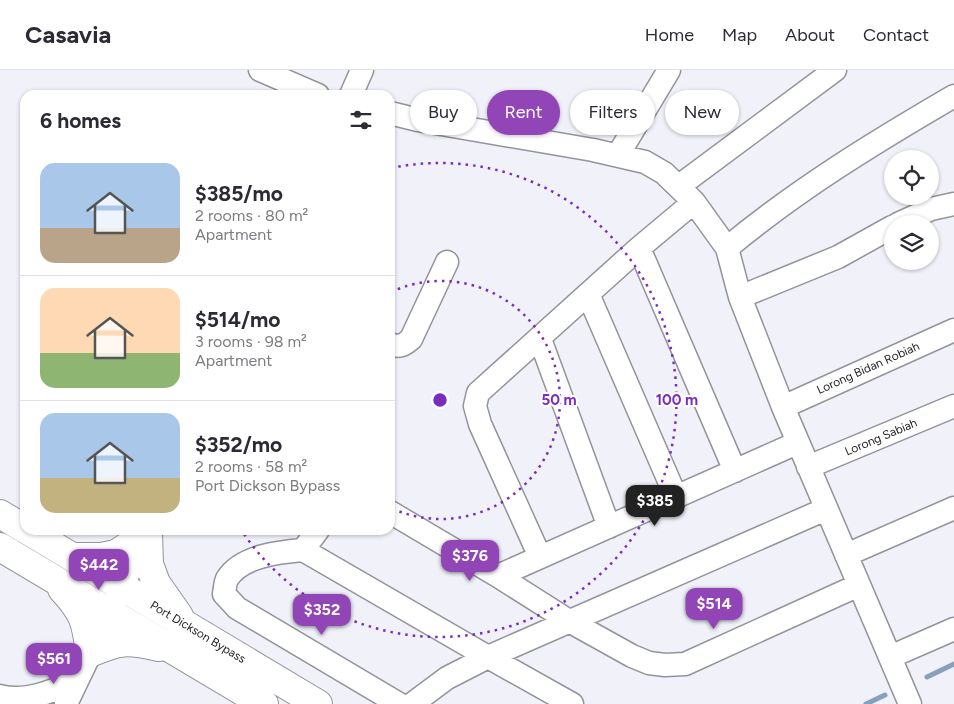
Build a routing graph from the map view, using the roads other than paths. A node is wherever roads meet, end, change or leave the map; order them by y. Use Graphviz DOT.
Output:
graph roads {
  1 [pos="260,70"];
  2 [pos="362,70"];
  3 [pos="669,70"];
  4 [pos="835,70"];
  5 [pos="290,76"];
  6 [pos="311,90"];
  7 [pos="353,90"];
  8 [pos="954,96"];
  9 [pos="395,114"];
  10 [pos="618,156"];
  11 [pos="678,186"];
  12 [pos="694,202"];
  13 [pos="954,204"];
  14 [pos="918,215"];
  15 [pos="884,231"];
  16 [pos="639,248"];
  17 [pos="727,248"];
  18 [pos="447,262"];
  19 [pos="588,294"];
  20 [pos="740,297"];
  21 [pos="954,330"];
  22 [pos="540,339"];
  23 [pos="395,346"];
  24 [pos="954,406"];
  25 [pos="783,407"];
  26 [pos="797,443"];
  27 [pos="808,467"];
  28 [pos="735,470"];
  29 [pos="676,497"];
  30 [pos="954,508"];
  31 [pos="826,509"];
  32 [pos="0,514"];
  33 [pos="395,515"];
  34 [pos="20,526"];
  35 [pos="608,527"];
  36 [pos="36,535"];
  37 [pos="144,535"];
  38 [pos="148,535"];
  39 [pos="149,535"];
  40 [pos="314,535"];
  41 [pos="0,547"];
  42 [pos="303,550"];
  43 [pos="846,555"];
  44 [pos="73,557"];
  45 [pos="540,557"];
  46 [pos="498,576"];
  47 [pos="52,578"];
  48 [pos="859,586"];
  49 [pos="122,587"];
  50 [pos="110,612"];
  51 [pos="569,621"];
  52 [pos="185,625"];
  53 [pos="954,629"];
  54 [pos="173,650"];
  55 [pos="90,653"];
  56 [pos="488,657"];
  57 [pos="890,657"];
  58 [pos="77,680"];
  59 [pos="0,696"];
  60 [pos="903,702"];
  61 [pos="66,704"];
  62 [pos="264,704"];
  63 [pos="318,704"];
  64 [pos="399,704"];
  65 [pos="412,704"];
  66 [pos="572,704"];
  1 -- 5 [label="street"];
  2 -- 7 [label="street"];
  3 -- 10 [label="street"];
  4 -- 11 [label="street"];
  5 -- 6 [label="street"];
  8 -- 17 [label="street"];
  9 -- 10 [label="street"];
  10 -- 11 [label="street"];
  11 -- 12 [label="street"];
  12 -- 16 [label="street"];
  12 -- 17 [label="street"];
  13 -- 14 [label="street"];
  15 -- 20 [label="street"];
  16 -- 19 [label="street"];
  16 -- 28 [label="street"];
  17 -- 20 [label="street"];
  18 -- 23 [label="street"];
  19 -- 22 [label="street"];
  19 -- 29 [label="street"];
  20 -- 25 [label="street"];
  21 -- 25 [label="street, Lorong Bidan Robiah"];
  22 -- 35 [label="street"];
  22 -- 45 [label="street"];
  24 -- 27 [label="street, Lorong Sabiah"];
  25 -- 26 [label="street"];
  26 -- 27 [label="street"];
  26 -- 28 [label="street"];
  27 -- 31 [label="street"];
  28 -- 29 [label="street"];
  29 -- 35 [label="street"];
  30 -- 43 [label="street"];
  31 -- 43 [label="street"];
  31 -- 51 [label="street"];
  32 -- 34 [label="highway, Port Dickson Bypass"];
  33 -- 46 [label="street"];
  35 -- 45 [label="street"];
  36 -- 44 [label="highway, Port Dickson Bypass"];
  37 -- 44 [label="highway"];
  38 -- 49 [label="street"];
  39 -- 52 [label="highway"];
  40 -- 42 [label="street"];
  41 -- 47 [label="highway"];
  42 -- 56 [label="street"];
  42 -- 64 [label="street"];
  43 -- 48 [label="street"];
  44 -- 49 [label="highway, Port Dickson Bypass"];
  45 -- 46 [label="street"];
  46 -- 51 [label="street"];
  47 -- 50 [label="highway"];
  47 -- 55 [label="highway"];
  48 -- 51 [label="street"];
  48 -- 57 [label="street"];
  49 -- 50 [label="street"];
  49 -- 52 [label="highway, Port Dickson Bypass"];
  50 -- 54 [label="highway"];
  50 -- 55 [label="street"];
  51 -- 56 [label="street"];
  52 -- 63 [label="highway, Port Dickson Bypass"];
  53 -- 57 [label="street"];
  54 -- 55 [label="highway"];
  54 -- 62 [label="highway"];
  55 -- 58 [label="street"];
  56 -- 65 [label="street"];
  56 -- 66 [label="street"];
  57 -- 60 [label="street"];
  58 -- 59 [label="street"];
  58 -- 61 [label="street"];
}
